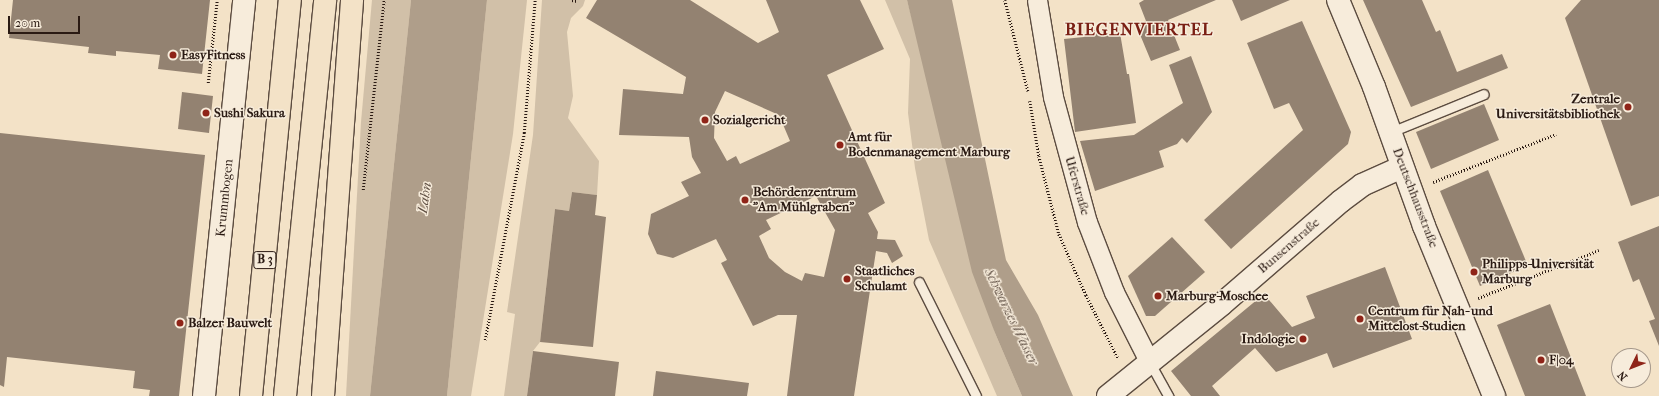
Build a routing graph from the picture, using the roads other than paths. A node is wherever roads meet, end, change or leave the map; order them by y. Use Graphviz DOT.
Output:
graph roads {
  1 [pos="244,0"];
  2 [pos="290,0"];
  3 [pos="325,0"];
  4 [pos="352,0"];
  5 [pos="1037,0"];
  6 [pos="1338,0"];
  7 [pos="1484,94"];
  8 [pos="1391,132"];
  9 [pos="1402,167"];
  10 [pos="919,282"];
  11 [pos="1150,361"];
  12 [pos="204,396"];
  13 [pos="250,396"];
  14 [pos="285,396"];
  15 [pos="323,396"];
  16 [pos="976,396"];
  17 [pos="1108,396"];
  18 [pos="1168,396"];
  19 [pos="1494,396"];
  1 -- 12 [label="main road, Krummbogen"];
  2 -- 13 [label="highway, B 3"];
  3 -- 14 [label="highway"];
  4 -- 15 [label="highway"];
  5 -- 11 [label="street, Uferstraße"];
  6 -- 8 [label="main road, Deutschhausstraße"];
  7 -- 8 [label="lane"];
  8 -- 9 [label="main road, Deutschhausstraße"];
  9 -- 11 [label="main road, Bunsenstraße"];
  9 -- 19 [label="main road, Deutschhausstraße"];
  10 -- 16 [label="lane"];
  11 -- 17 [label="main road, Bunsenstraße"];
  11 -- 18 [label="lane"];
}
